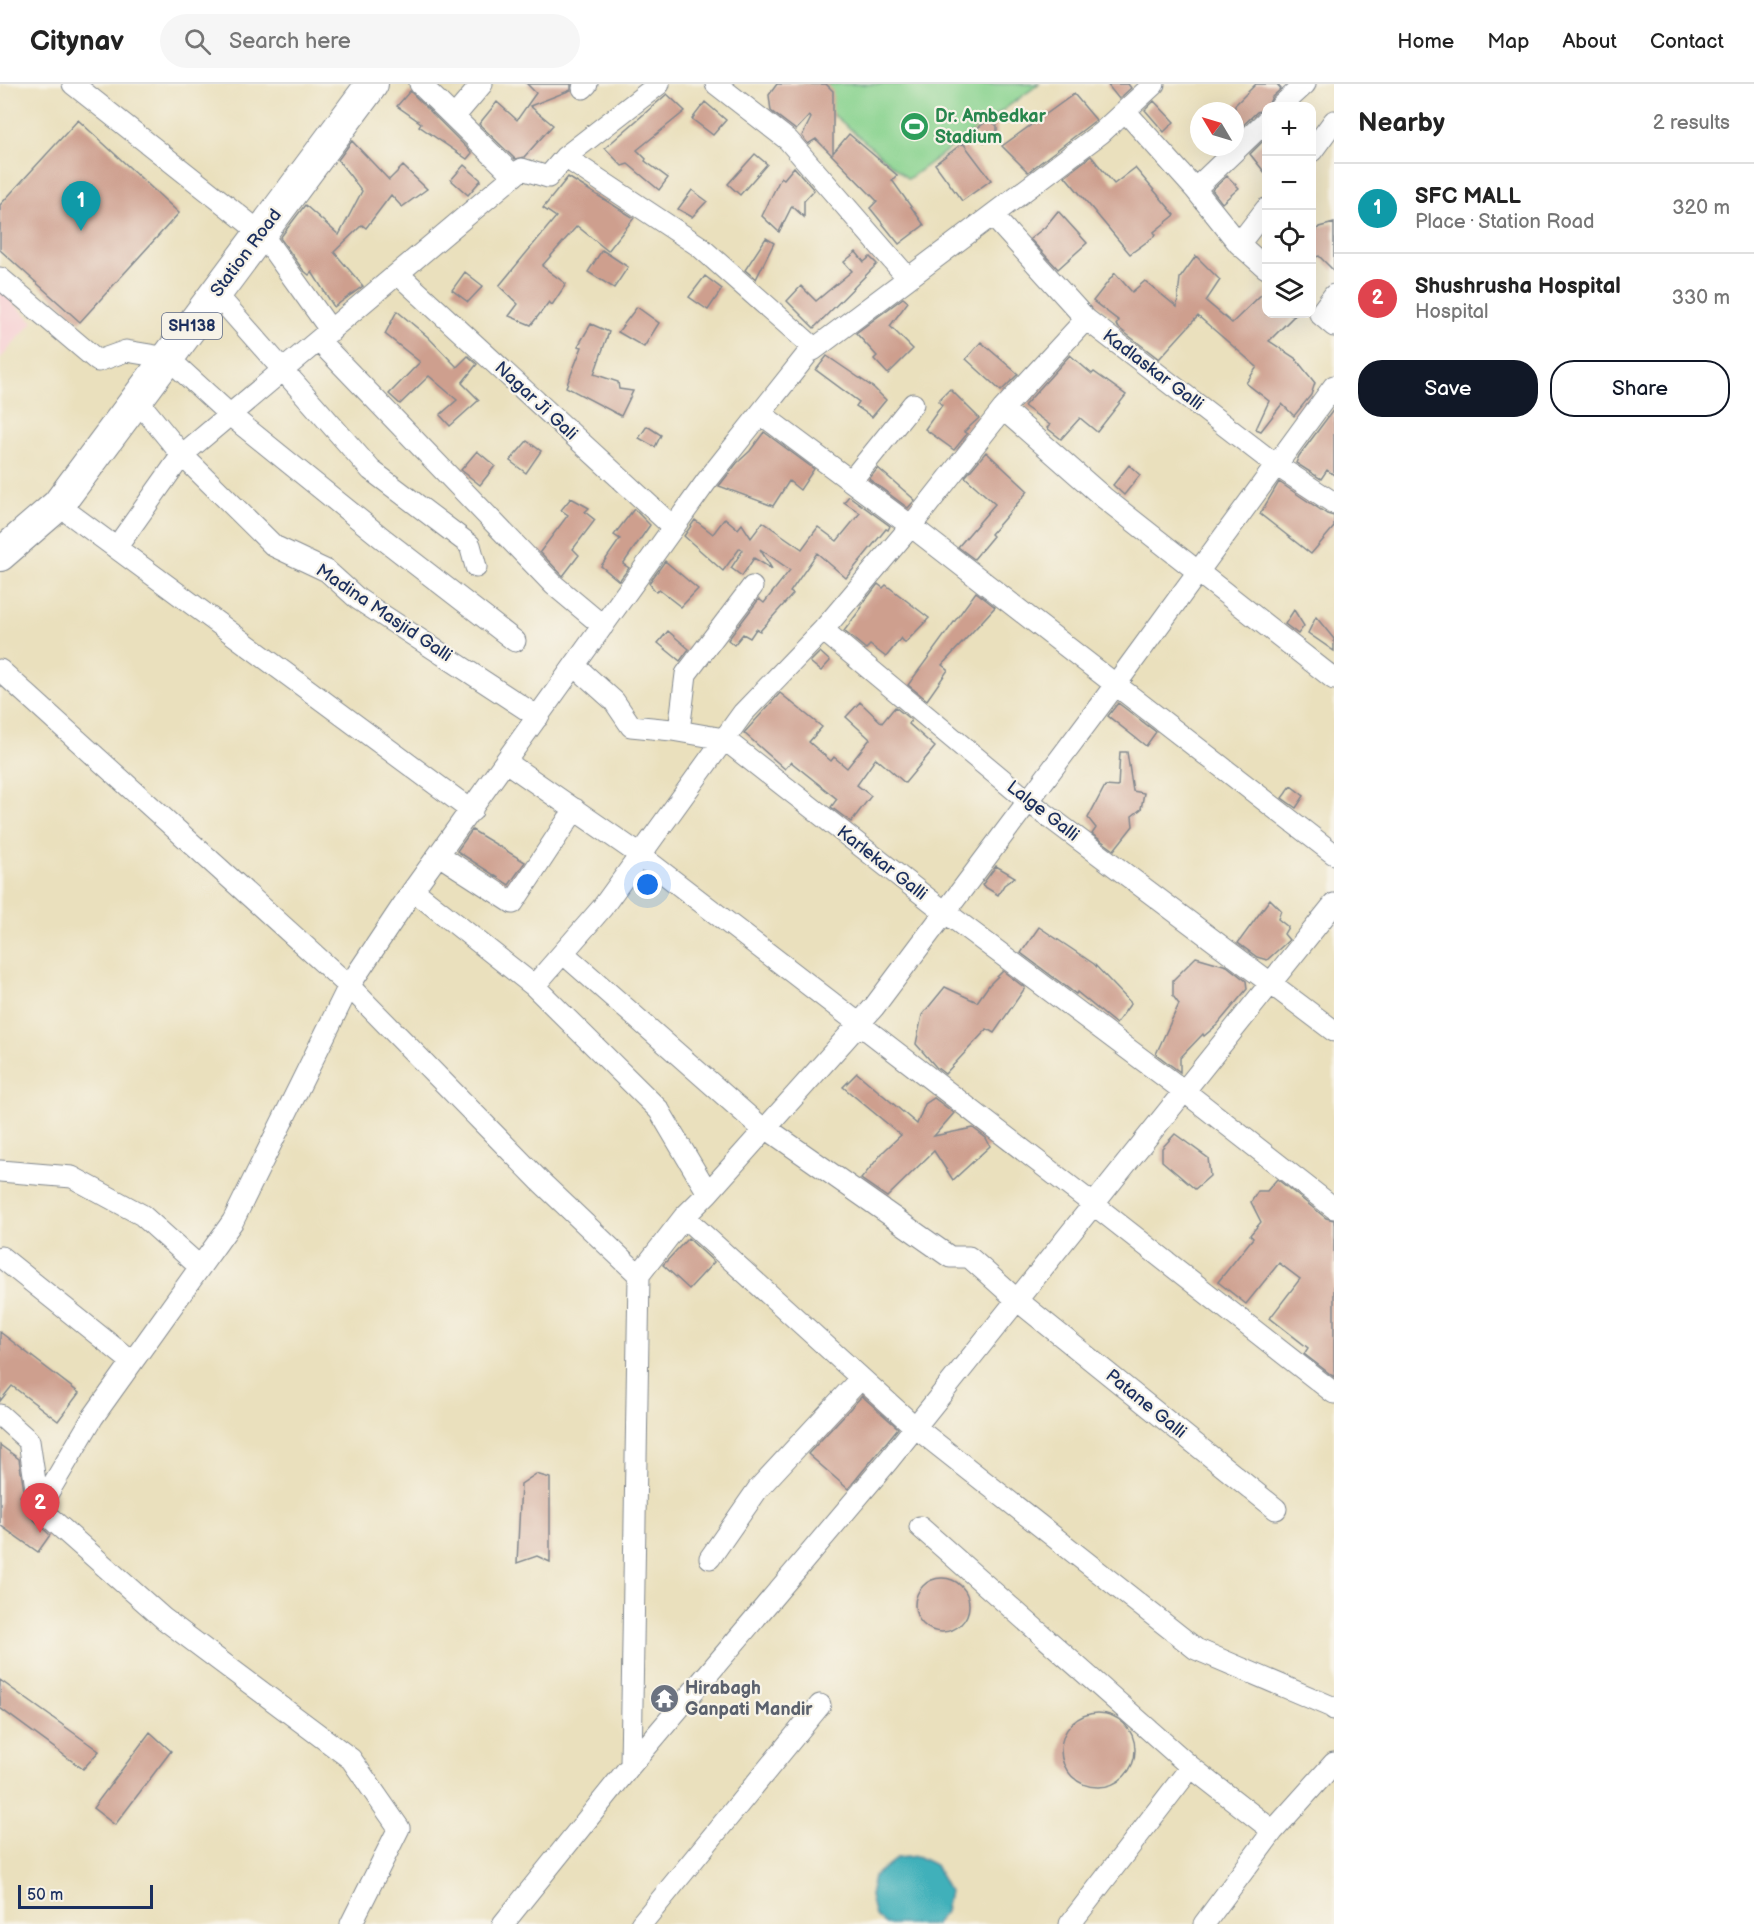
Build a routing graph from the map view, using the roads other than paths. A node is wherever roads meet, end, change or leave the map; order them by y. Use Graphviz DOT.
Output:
graph roads {
  1 [pos="73,84"];
  2 [pos="372,84"];
  3 [pos="420,84"];
  4 [pos="482,84"];
  5 [pos="659,84"];
  6 [pos="716,84"];
  7 [pos="1154,84"];
  8 [pos="1305,84"];
  9 [pos="1285,102"];
  10 [pos="1125,111"];
  11 [pos="454,117"];
  12 [pos="1334,121"];
  13 [pos="1262,125"];
  14 [pos="1316,144"];
  15 [pos="565,157"];
  16 [pos="514,176"];
  17 [pos="1195,189"];
  18 [pos="1265,210"];
  19 [pos="992,215"];
  20 [pos="261,233"];
  21 [pos="1239,244"];
  22 [pos="1262,264"];
  23 [pos="398,274"];
  24 [pos="0,278"];
  25 [pos="908,278"];
  26 [pos="216,294"];
  27 [pos="1334,295"];
  28 [pos="1322,316"];
  29 [pos="1086,319"];
  30 [pos="325,336"];
  31 [pos="813,347"];
  32 [pos="168,358"];
  33 [pos="284,370"];
  34 [pos="1334,386"];
  35 [pos="137,400"];
  36 [pos="913,404"];
  37 [pos="1003,409"];
  38 [pos="761,414"];
  39 [pos="230,415"];
  40 [pos="182,455"];
  41 [pos="1276,465"];
  42 [pos="851,481"];
  43 [pos="1334,503"];
  44 [pos="58,505"];
  45 [pos="911,526"];
  46 [pos="673,527"];
  47 [pos="116,548"];
  48 [pos="0,555"];
  49 [pos="476,567"];
  50 [pos="1198,570"];
  51 [pos="752,587"];
  52 [pos="603,626"];
  53 [pos="823,630"];
  54 [pos="515,641"];
  55 [pos="575,666"];
  56 [pos="0,670"];
  57 [pos="1334,679"];
  58 [pos="1116,684"];
  59 [pos="538,717"];
  60 [pos="679,731"];
  61 [pos="723,739"];
  62 [pos="506,762"];
  63 [pos="1028,801"];
  64 [pos="575,809"];
  65 [pos="472,811"];
  66 [pos="1334,854"];
  67 [pos="439,855"];
  68 [pos="640,855"];
  69 [pos="413,890"];
  70 [pos="1334,904"];
  71 [pos="945,912"];
  72 [pos="563,953"];
  73 [pos="1271,982"];
  74 [pos="350,986"];
  75 [pos="534,986"];
  76 [pos="859,1024"];
  77 [pos="1334,1031"];
  78 [pos="1184,1091"];
  79 [pos="765,1129"];
  80 [pos="0,1171"];
  81 [pos="708,1193"];
  82 [pos="1093,1204"];
  83 [pos="1334,1209"];
  84 [pos="684,1217"];
  85 [pos="1,1257"];
  86 [pos="200,1267"];
  87 [pos="639,1275"];
  88 [pos="1017,1300"];
  89 [pos="132,1362"];
  90 [pos="861,1378"];
  91 [pos="1334,1393"];
  92 [pos="0,1414"];
  93 [pos="915,1427"];
  94 [pos="39,1508"];
  95 [pos="1276,1509"];
  96 [pos="920,1527"];
  97 [pos="710,1558"];
  98 [pos="820,1705"];
  99 [pos="1334,1709"];
  100 [pos="1334,1763"];
  101 [pos="632,1765"];
  102 [pos="1191,1767"];
  103 [pos="1273,1831"];
  104 [pos="351,1924"];
  105 [pos="503,1924"];
  106 [pos="641,1924"];
  107 [pos="1070,1924"];
  108 [pos="1204,1924"];
  1 -- 20 [label="street"];
  2 -- 20 [label="highway, Station Road / SH138"];
  3 -- 11 [label="street"];
  4 -- 11 [label="street"];
  5 -- 15 [label="street"];
  6 -- 25 [label="street"];
  7 -- 10 [label="street"];
  8 -- 9 [label="street"];
  10 -- 17 [label="street"];
  10 -- 19 [label="street"];
  11 -- 16 [label="street"];
  12 -- 14 [label="street"];
  13 -- 17 [label="street"];
  15 -- 16 [label="street"];
  15 -- 31 [label="street"];
  16 -- 23 [label="street"];
  17 -- 21 [label="street"];
  18 -- 21 [label="street"];
  19 -- 25 [label="street"];
  19 -- 29 [label="street, Kadlaskar Galli"];
  20 -- 26 [label="highway, Station Road / SH138"];
  20 -- 30 [label="street"];
  21 -- 22 [label="street"];
  23 -- 30 [label="street"];
  23 -- 46 [label="street, Nagar Ji Gali"];
  24 -- 32 [label="street"];
  25 -- 31 [label="street"];
  26 -- 32 [label="highway, Station Road / SH138"];
  26 -- 33 [label="street"];
  27 -- 28 [label="street"];
  29 -- 37 [label="street"];
  29 -- 41 [label="street, Kadlaskar Galli"];
  30 -- 33 [label="street"];
  30 -- 52 [label="street"];
  31 -- 38 [label="street"];
  32 -- 35 [label="highway, Station Road / SH138"];
  32 -- 39 [label="street"];
  33 -- 39 [label="street"];
  33 -- 49 [label="street"];
  34 -- 41 [label="street"];
  35 -- 40 [label="street, Madina Masjid Galli"];
  35 -- 44 [label="highway, Station Road / SH138"];
  36 -- 42 [label="street"];
  37 -- 45 [label="street"];
  37 -- 50 [label="street"];
  38 -- 42 [label="street"];
  38 -- 46 [label="street"];
  39 -- 40 [label="street"];
  39 -- 54 [label="street"];
  40 -- 47 [label="street"];
  40 -- 59 [label="street, Madina Masjid Galli"];
  41 -- 43 [label="street, Kadlaskar Galli"];
  41 -- 50 [label="street"];
  42 -- 45 [label="street"];
  44 -- 47 [label="street"];
  44 -- 48 [label="highway, Station Road / SH138"];
  45 -- 53 [label="street"];
  45 -- 58 [label="street"];
  46 -- 52 [label="street"];
  47 -- 65 [label="street"];
  50 -- 57 [label="street"];
  50 -- 58 [label="street"];
  51 -- 60 [label="street"];
  52 -- 55 [label="street"];
  53 -- 61 [label="street"];
  53 -- 63 [label="street, Lalge Galli"];
  55 -- 59 [label="street"];
  55 -- 60 [label="street, Karlekar Galli"];
  56 -- 74 [label="street"];
  58 -- 63 [label="street"];
  58 -- 66 [label="street"];
  59 -- 62 [label="street"];
  60 -- 61 [label="street, Karlekar Galli"];
  61 -- 68 [label="street"];
  61 -- 71 [label="street, Karlekar Galli"];
  62 -- 64 [label="street"];
  62 -- 65 [label="street"];
  63 -- 71 [label="street"];
  63 -- 73 [label="street, Lalge Galli"];
  64 -- 67 [label="street"];
  64 -- 68 [label="street"];
  65 -- 67 [label="street"];
  67 -- 69 [label="street"];
  68 -- 72 [label="street"];
  68 -- 76 [label="street"];
  69 -- 74 [label="street"];
  69 -- 75 [label="street"];
  70 -- 73 [label="street"];
  71 -- 76 [label="street"];
  71 -- 78 [label="street, Karlekar Galli"];
  72 -- 75 [label="street"];
  72 -- 79 [label="street, Patane Galli"];
  73 -- 77 [label="street, Lalge Galli"];
  73 -- 78 [label="street"];
  74 -- 86 [label="street"];
  74 -- 87 [label="street"];
  75 -- 81 [label="street"];
  76 -- 79 [label="street"];
  76 -- 82 [label="street"];
  78 -- 82 [label="street"];
  78 -- 83 [label="street, Karlekar Galli"];
  79 -- 81 [label="street"];
  79 -- 88 [label="street, Patane Galli"];
  80 -- 86 [label="street"];
  81 -- 84 [label="street"];
  82 -- 88 [label="street"];
  82 -- 91 [label="street"];
  84 -- 87 [label="street"];
  84 -- 90 [label="street"];
  85 -- 89 [label="street"];
  86 -- 89 [label="street"];
  87 -- 101 [label="street"];
  88 -- 93 [label="street"];
  88 -- 95 [label="street, Patane Galli"];
  89 -- 94 [label="street"];
  90 -- 93 [label="street"];
  90 -- 97 [label="street"];
  92 -- 94 [label="street"];
  93 -- 99 [label="street"];
  93 -- 101 [label="street"];
  94 -- 104 [label="street"];
  96 -- 102 [label="street"];
  98 -- 106 [label="street"];
  100 -- 103 [label="street"];
  101 -- 105 [label="street"];
  102 -- 103 [label="street"];
  102 -- 107 [label="street"];
  103 -- 108 [label="street"];
}
